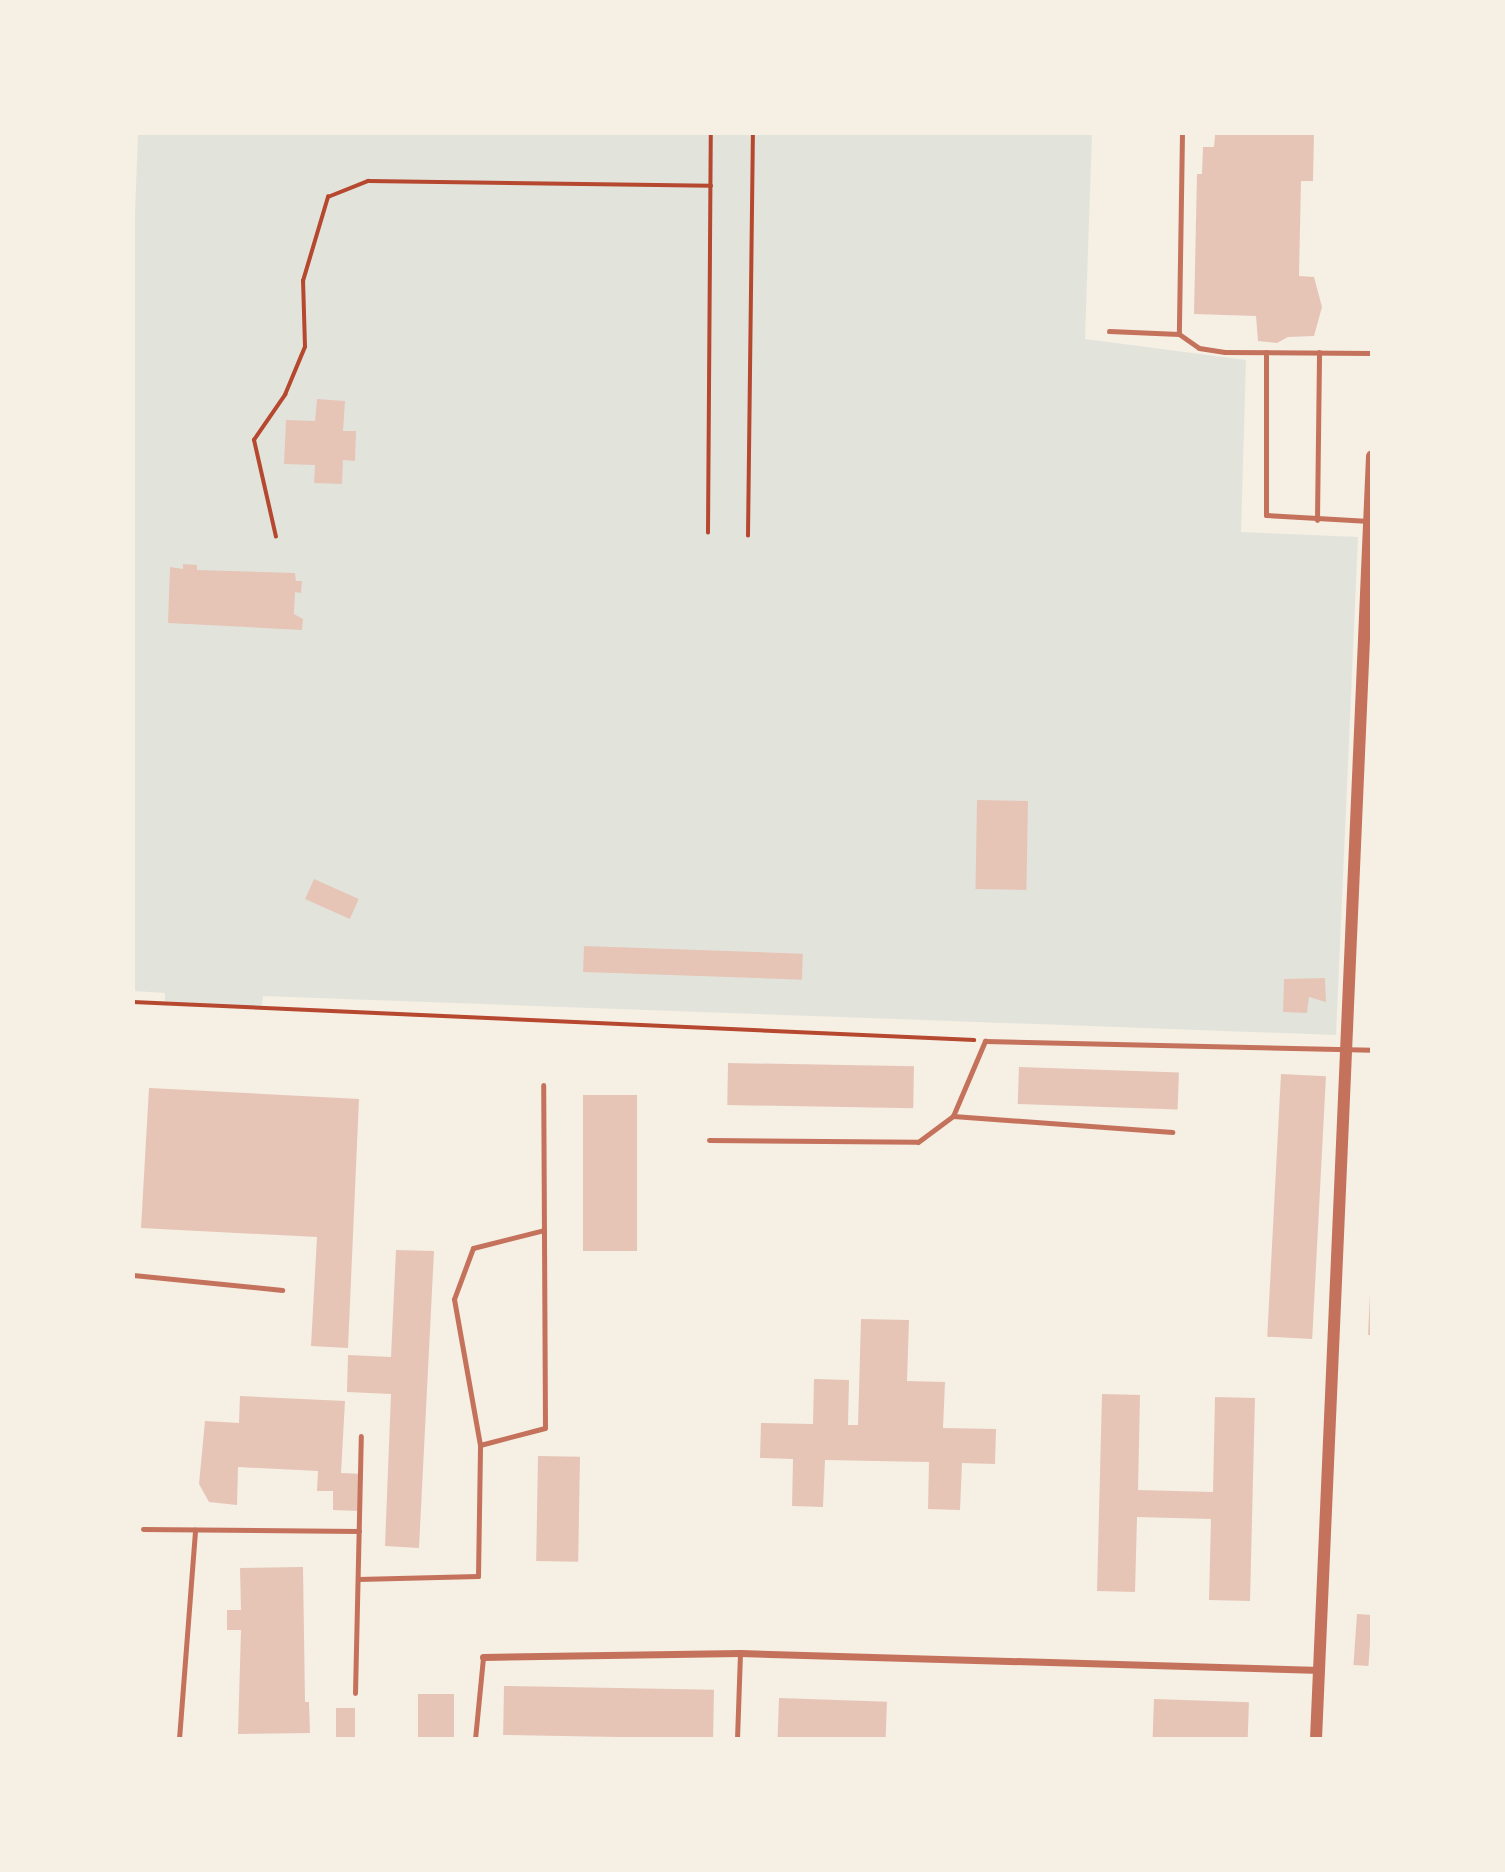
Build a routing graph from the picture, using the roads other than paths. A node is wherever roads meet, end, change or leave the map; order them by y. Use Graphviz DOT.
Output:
graph roads {
  1 [pos="1182,133"];
  2 [pos="1109,331"];
  3 [pos="1179,334"];
  4 [pos="1266,352"];
  5 [pos="1319,352"];
  6 [pos="1372,353"];
  7 [pos="1372,456"];
  8 [pos="1371,493"];
  9 [pos="1317,520"];
  10 [pos="1369,521"];
  11 [pos="1346,1049"];
  12 [pos="1372,1050"];
  13 [pos="544,1085"];
  14 [pos="953,1116"];
  15 [pos="1172,1132"];
  16 [pos="709,1140"];
  17 [pos="544,1230"];
  18 [pos="133,1275"];
  19 [pos="282,1290"];
  20 [pos="361,1436"];
  21 [pos="480,1445"];
  22 [pos="143,1529"];
  23 [pos="195,1530"];
  24 [pos="359,1531"];
  25 [pos="358,1579"];
  26 [pos="740,1653"];
  27 [pos="482,1657"];
  28 [pos="1320,1670"];
  29 [pos="355,1693"];
  30 [pos="179,1739"];
  31 [pos="475,1739"];
  32 [pos="737,1739"];
  33 [pos="1316,1739"];
  1 -- 3 [label="lane"];
  2 -- 3 [label="lane"];
  3 -- 4 [label="lane"];
  4 -- 5 [label="lane"];
  4 -- 9 [label="lane"];
  5 -- 6 [label="lane"];
  5 -- 9 [label="lane"];
  7 -- 8 [label="street"];
  8 -- 10 [label="street"];
  9 -- 10 [label="lane"];
  10 -- 11 [label="street"];
  11 -- 12 [label="lane"];
  11 -- 14 [label="lane"];
  11 -- 28 [label="street"];
  13 -- 17 [label="lane"];
  14 -- 15 [label="lane"];
  14 -- 16 [label="lane"];
  17 -- 21 [label="lane"];
  17 -- 21 [label="lane"];
  18 -- 19 [label="lane"];
  20 -- 24 [label="lane"];
  21 -- 25 [label="lane"];
  22 -- 23 [label="lane"];
  23 -- 24 [label="lane"];
  23 -- 30 [label="lane"];
  24 -- 25 [label="lane"];
  25 -- 29 [label="lane"];
  26 -- 27 [label="street"];
  26 -- 28 [label="street"];
  26 -- 32 [label="lane"];
  27 -- 31 [label="lane"];
  28 -- 33 [label="street"];
}
